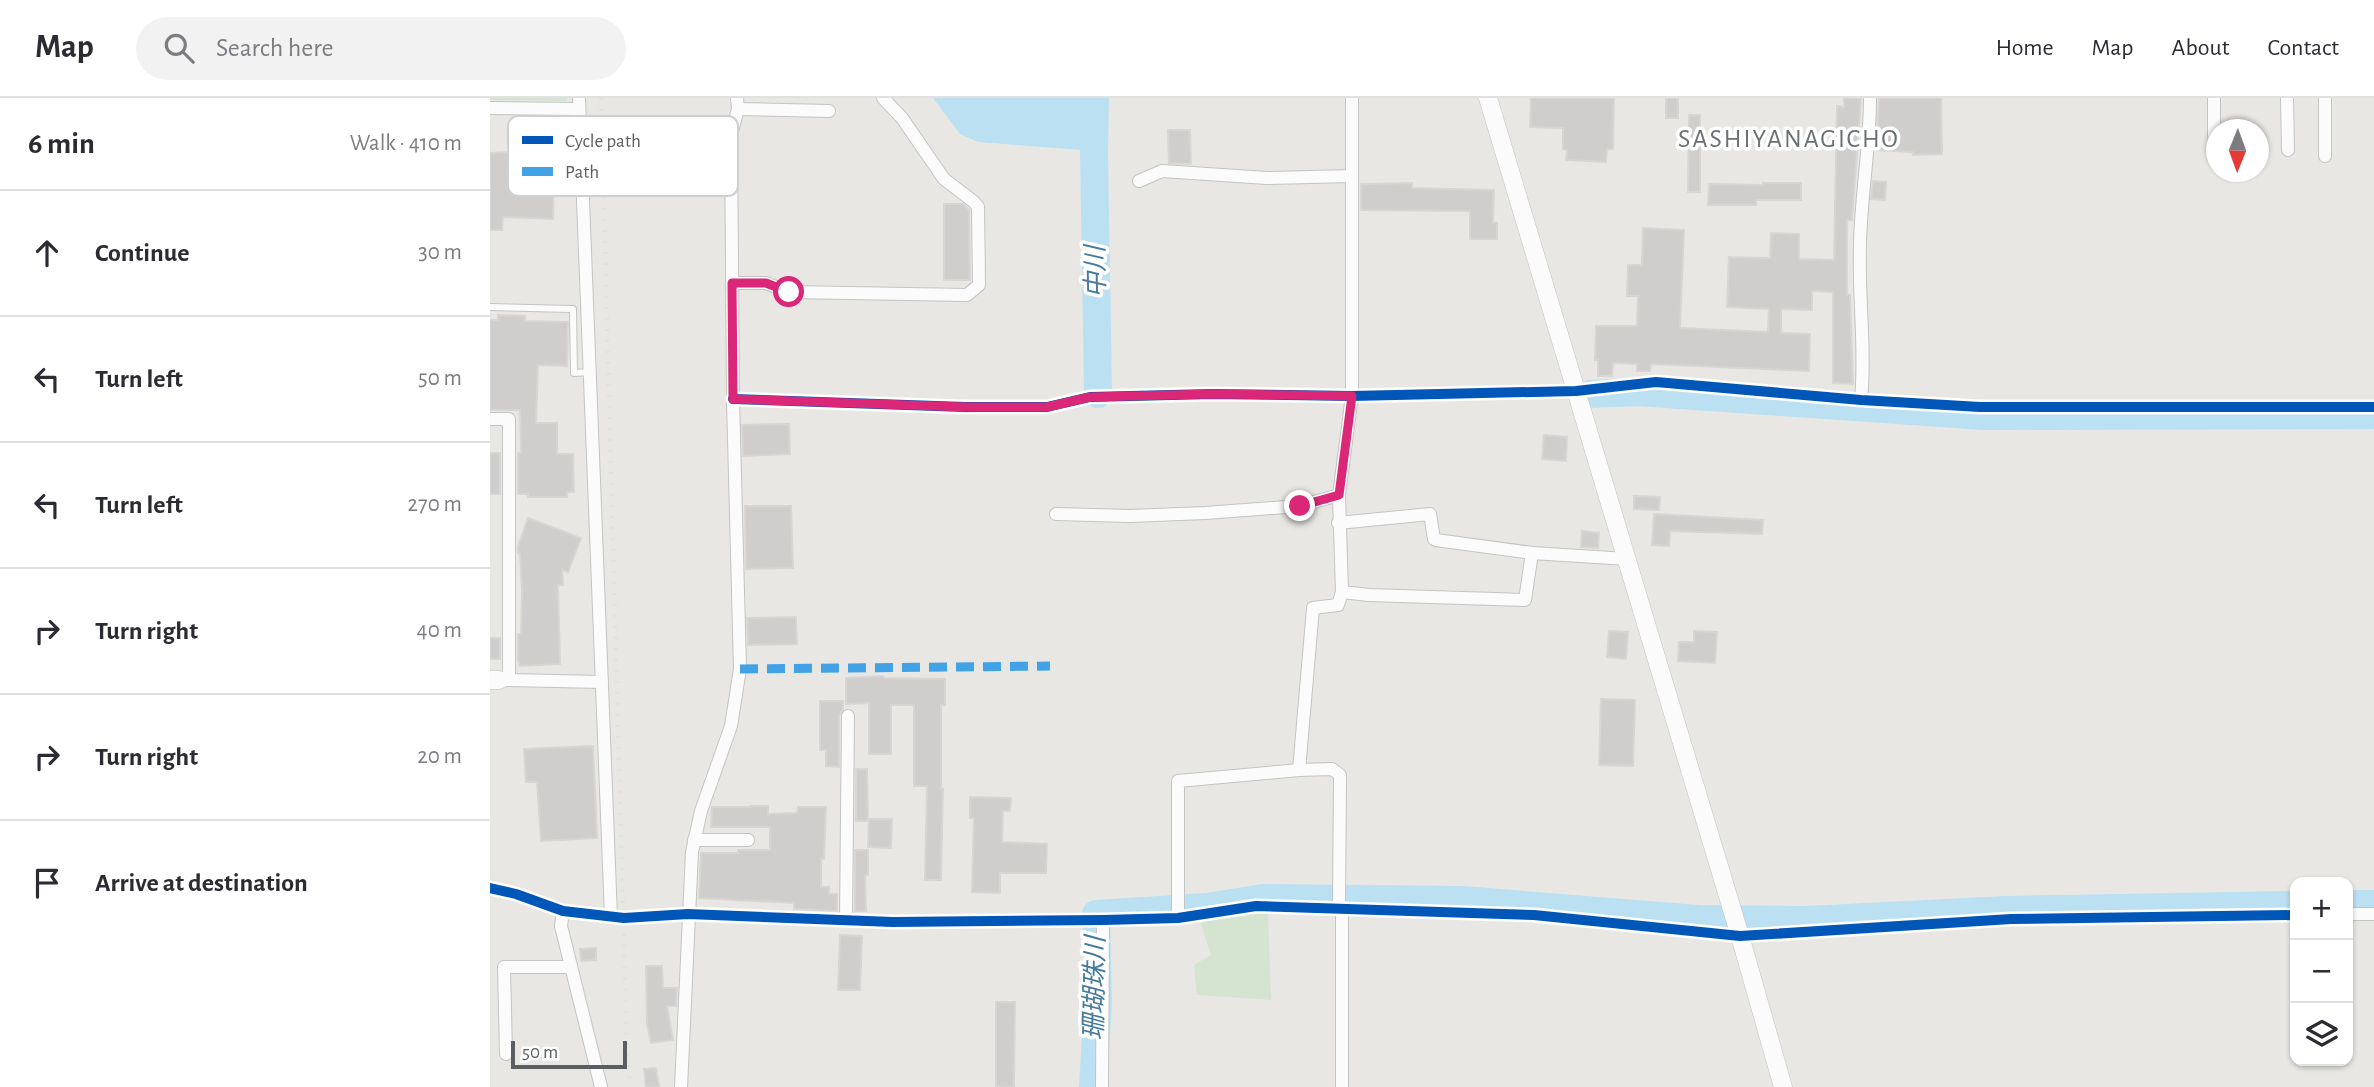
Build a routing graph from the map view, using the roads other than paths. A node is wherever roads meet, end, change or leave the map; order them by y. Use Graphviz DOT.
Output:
graph roads {
  1 [pos="883,98"];
  2 [pos="1352,98"];
  3 [pos="1488,98"];
  4 [pos="1870,98"];
  5 [pos="2214,98"];
  6 [pos="2287,98"];
  7 [pos="2325,98"];
  8 [pos="738,103"];
  9 [pos="579,104"];
  10 [pos="490,108"];
  11 [pos="829,111"];
  12 [pos="2214,119"];
  13 [pos="2288,150"];
  14 [pos="2325,156"];
  15 [pos="1351,176"];
  16 [pos="1139,181"];
  17 [pos="583,196"];
  18 [pos="731,196"];
  19 [pos="732,283"];
  20 [pos="490,307"];
  21 [pos="588,319"];
  22 [pos="573,320"];
  23 [pos="590,372"];
  24 [pos="1576,391"];
  25 [pos="1352,396"];
  26 [pos="733,399"];
  27 [pos="1861,400"];
  28 [pos="2374,407"];
  29 [pos="490,419"];
  30 [pos="1339,495"];
  31 [pos="1056,514"];
  32 [pos="1338,523"];
  33 [pos="1532,553"];
  34 [pos="1626,559"];
  35 [pos="1342,592"];
  36 [pos="499,680"];
  37 [pos="602,682"];
  38 [pos="848,716"];
  39 [pos="1299,770"];
  40 [pos="694,840"];
  41 [pos="748,840"];
  42 [pos="490,888"];
  43 [pos="1340,909"];
  44 [pos="563,911"];
  45 [pos="688,914"];
  46 [pos="2353,914"];
  47 [pos="2374,914"];
  48 [pos="2290,915"];
  49 [pos="611,917"];
  50 [pos="1178,918"];
  51 [pos="846,920"];
  52 [pos="1103,920"];
  53 [pos="1740,936"];
  54 [pos="571,967"];
  55 [pos="506,1054"];
  56 [pos="601,1087"];
  57 [pos="681,1087"];
  58 [pos="1102,1087"];
  59 [pos="1342,1087"];
  60 [pos="1783,1087"];
  1 -- 19 [label="street"];
  2 -- 15 [label="street"];
  3 -- 24 [label="street"];
  4 -- 27 [label="street"];
  5 -- 12 [label="street"];
  6 -- 13 [label="street"];
  7 -- 14 [label="street"];
  8 -- 11 [label="street"];
  9 -- 10 [label="street"];
  15 -- 16 [label="street"];
  15 -- 25 [label="street"];
  17 -- 21 [label="street"];
  18 -- 19 [label="street"];
  19 -- 26 [label="street"];
  20 -- 22 [label="lane"];
  21 -- 22 [label="lane"];
  21 -- 23 [label="street"];
  22 -- 23 [label="lane"];
  23 -- 37 [label="street"];
  24 -- 25 [label="street"];
  24 -- 27 [label="street"];
  24 -- 34 [label="street"];
  25 -- 26 [label="street"];
  25 -- 30 [label="street"];
  26 -- 40 [label="street"];
  27 -- 28 [label="street"];
  29 -- 36 [label="street"];
  30 -- 31 [label="street"];
  30 -- 32 [label="street"];
  32 -- 33 [label="street"];
  32 -- 35 [label="street"];
  33 -- 34 [label="street"];
  33 -- 35 [label="street"];
  34 -- 53 [label="street"];
  35 -- 39 [label="street"];
  36 -- 37 [label="street"];
  37 -- 49 [label="street"];
  38 -- 51 [label="street"];
  39 -- 43 [label="street"];
  39 -- 50 [label="street"];
  40 -- 41 [label="street"];
  40 -- 45 [label="street"];
  42 -- 44 [label="street"];
  43 -- 50 [label="street"];
  43 -- 53 [label="street"];
  43 -- 59 [label="street"];
  44 -- 49 [label="street"];
  44 -- 54 [label="street"];
  45 -- 49 [label="street"];
  45 -- 51 [label="street"];
  45 -- 57 [label="street"];
  46 -- 47 [label="street"];
  48 -- 53 [label="street"];
  50 -- 52 [label="street"];
  51 -- 52 [label="street"];
  52 -- 58 [label="street"];
  53 -- 60 [label="street"];
  54 -- 55 [label="street"];
  54 -- 56 [label="street"];
}
